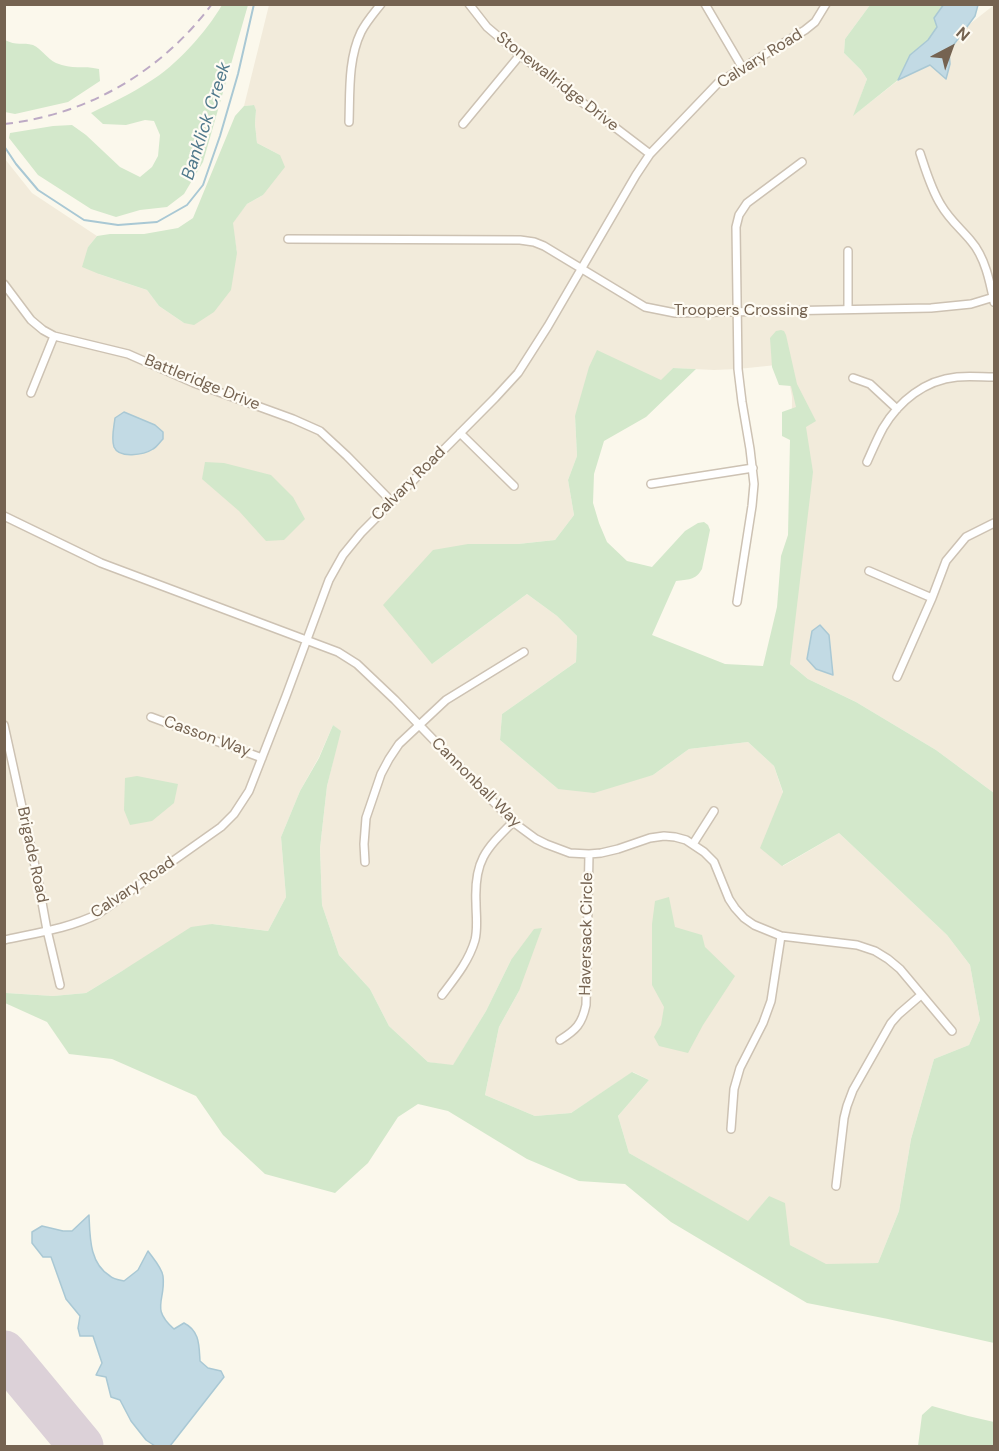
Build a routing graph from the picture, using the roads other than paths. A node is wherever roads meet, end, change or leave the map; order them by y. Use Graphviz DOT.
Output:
graph roads {
  1 [pos="381,4"];
  2 [pos="469,4"];
  3 [pos="705,4"];
  4 [pos="826,4"];
  5 [pos="520,55"];
  6 [pos="742,68"];
  7 [pos="350,122"];
  8 [pos="463,124"];
  9 [pos="920,153"];
  10 [pos="650,154"];
  11 [pos="802,162"];
  12 [pos="288,239"];
  13 [pos="848,251"];
  14 [pos="581,268"];
  15 [pos="4,284"];
  16 [pos="994,299"];
  17 [pos="848,309"];
  18 [pos="737,312"];
  19 [pos="54,336"];
  20 [pos="994,376"];
  21 [pos="853,378"];
  22 [pos="31,393"];
  23 [pos="897,409"];
  24 [pos="460,433"];
  25 [pos="867,462"];
  26 [pos="753,468"];
  27 [pos="651,484"];
  28 [pos="514,486"];
  29 [pos="392,502"];
  30 [pos="4,516"];
  31 [pos="994,523"];
  32 [pos="869,571"];
  33 [pos="932,598"];
  34 [pos="737,602"];
  35 [pos="307,640"];
  36 [pos="524,652"];
  37 [pos="897,677"];
  38 [pos="151,717"];
  39 [pos="4,725"];
  40 [pos="419,725"];
  41 [pos="262,758"];
  42 [pos="714,811"];
  43 [pos="513,822"];
  44 [pos="693,844"];
  45 [pos="589,854"];
  46 [pos="365,862"];
  47 [pos="47,930"];
  48 [pos="781,936"];
  49 [pos="4,940"];
  50 [pos="60,985"];
  51 [pos="442,995"];
  52 [pos="921,995"];
  53 [pos="952,1031"];
  54 [pos="560,1040"];
  55 [pos="731,1129"];
  56 [pos="836,1186"];
  1 -- 7 [label="street"];
  2 -- 5 [label="street, Stonewallridge Drive"];
  3 -- 6 [label="street"];
  4 -- 6 [label="street, Calvary Road"];
  5 -- 8 [label="street"];
  5 -- 10 [label="street, Stonewallridge Drive"];
  6 -- 10 [label="street, Calvary Road"];
  9 -- 16 [label="street"];
  10 -- 14 [label="street, Calvary Road"];
  11 -- 18 [label="street"];
  12 -- 14 [label="street, Troopers Crossing"];
  13 -- 17 [label="street"];
  14 -- 18 [label="street, Troopers Crossing"];
  14 -- 24 [label="street, Calvary Road"];
  15 -- 19 [label="street, Battleridge Drive"];
  16 -- 17 [label="street, Troopers Crossing"];
  17 -- 18 [label="street, Troopers Crossing"];
  18 -- 26 [label="street"];
  19 -- 22 [label="street"];
  19 -- 29 [label="street, Battleridge Drive"];
  20 -- 23 [label="street"];
  21 -- 23 [label="street"];
  23 -- 25 [label="street"];
  24 -- 28 [label="street"];
  24 -- 29 [label="street, Calvary Road"];
  26 -- 27 [label="street"];
  26 -- 34 [label="street"];
  29 -- 35 [label="street, Calvary Road"];
  30 -- 35 [label="street, Cannonball Way"];
  31 -- 33 [label="street"];
  32 -- 33 [label="street"];
  33 -- 37 [label="street"];
  35 -- 40 [label="street, Cannonball Way"];
  35 -- 41 [label="street, Calvary Road"];
  36 -- 40 [label="street"];
  38 -- 41 [label="street, Casson Way"];
  39 -- 47 [label="street, Brigade Road"];
  40 -- 43 [label="street, Cannonball Way"];
  40 -- 46 [label="street"];
  41 -- 47 [label="street, Calvary Road"];
  42 -- 44 [label="street"];
  43 -- 45 [label="street, Cannonball Way"];
  43 -- 51 [label="street"];
  44 -- 45 [label="street, Cannonball Way"];
  44 -- 48 [label="street, Cannonball Way"];
  45 -- 54 [label="street, Haversack Circle"];
  47 -- 49 [label="street, Calvary Road"];
  47 -- 50 [label="street, Brigade Road"];
  48 -- 52 [label="street, Cannonball Way"];
  48 -- 55 [label="street"];
  52 -- 53 [label="street, Cannonball Way"];
  52 -- 56 [label="street"];
}
